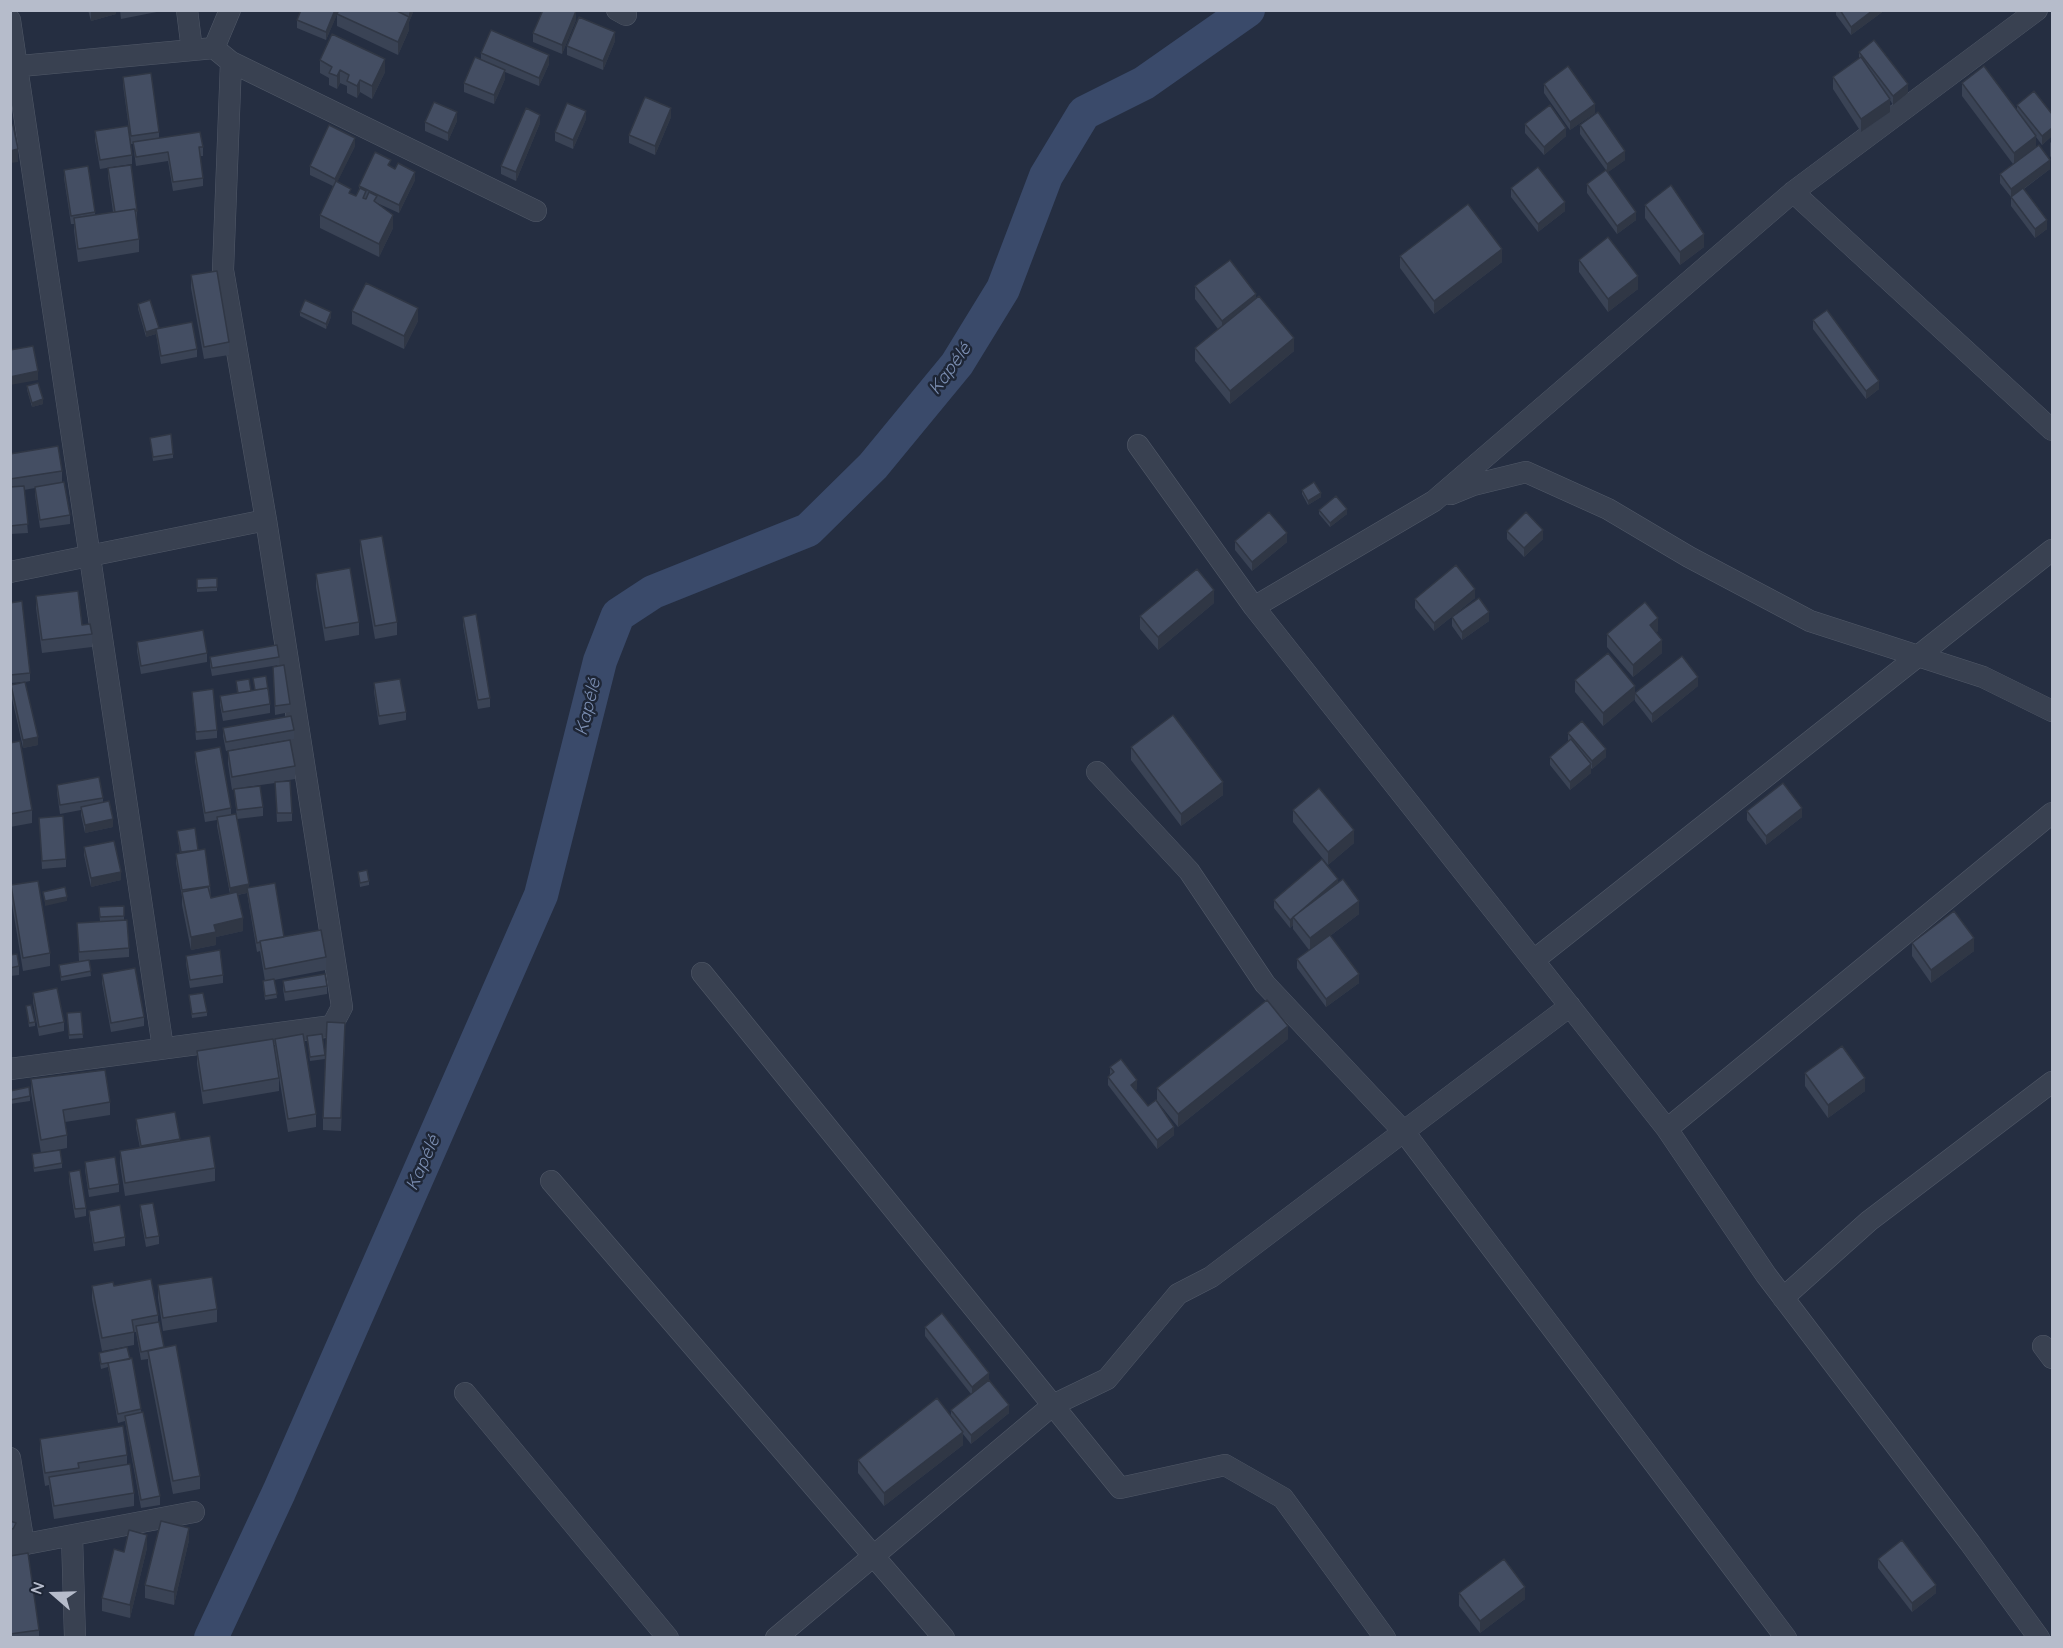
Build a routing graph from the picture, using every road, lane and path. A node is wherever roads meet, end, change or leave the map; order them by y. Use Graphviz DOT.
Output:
graph roads {
  1 [pos="187,10"];
  2 [pos="230,10"];
  3 [pos="2037,10"];
  4 [pos="10,20"];
  5 [pos="214,48"];
  6 [pos="192,50"];
  7 [pos="231,62"];
  8 [pos="15,66"];
  9 [pos="1793,192"];
  10 [pos="536,211"];
  11 [pos="2052,430"];
  12 [pos="1138,445"];
  13 [pos="1434,501"];
  14 [pos="266,520"];
  15 [pos="2052,550"];
  16 [pos="92,557"];
  17 [pos="10,572"];
  18 [pos="1254,607"];
  19 [pos="1916,658"];
  20 [pos="2052,711"];
  21 [pos="1097,772"];
  22 [pos="2052,813"];
  23 [pos="1534,960"];
  24 [pos="702,973"];
  25 [pos="1570,1006"];
  26 [pos="163,1048"];
  27 [pos="10,1069"];
  28 [pos="2052,1082"];
  29 [pos="1667,1129"];
  30 [pos="1405,1133"];
  31 [pos="551,1181"];
  32 [pos="1783,1298"];
  33 [pos="465,1393"];
  34 [pos="1053,1405"];
  35 [pos="10,1458"];
  36 [pos="194,1512"];
  37 [pos="72,1536"];
  38 [pos="17,1546"];
  39 [pos="874,1555"];
  40 [pos="75,1638"];
  41 [pos="668,1638"];
  42 [pos="776,1638"];
  43 [pos="944,1638"];
  44 [pos="1385,1638"];
  45 [pos="1786,1638"];
  46 [pos="2039,1638"];
  1 -- 6 [label="street"];
  2 -- 5 [label="street"];
  3 -- 9 [label="street"];
  4 -- 8 [label="street"];
  5 -- 6 [label="street"];
  5 -- 7 [label="street"];
  6 -- 8 [label="street"];
  7 -- 10 [label="street"];
  7 -- 14 [label="street"];
  8 -- 16 [label="street"];
  9 -- 11 [label="street"];
  9 -- 13 [label="street"];
  12 -- 18 [label="street"];
  13 -- 18 [label="street"];
  13 -- 19 [label="street"];
  14 -- 16 [label="street"];
  14 -- 26 [label="street"];
  15 -- 19 [label="street"];
  16 -- 17 [label="street"];
  16 -- 26 [label="street"];
  18 -- 23 [label="street"];
  19 -- 20 [label="street"];
  19 -- 23 [label="street"];
  21 -- 30 [label="street"];
  22 -- 29 [label="street"];
  23 -- 25 [label="street"];
  24 -- 34 [label="street"];
  25 -- 29 [label="street"];
  25 -- 30 [label="street"];
  26 -- 27 [label="street"];
  28 -- 32 [label="street"];
  29 -- 32 [label="street"];
  30 -- 34 [label="street"];
  30 -- 45 [label="street"];
  31 -- 39 [label="street"];
  32 -- 46 [label="street"];
  33 -- 41 [label="street"];
  34 -- 39 [label="street"];
  34 -- 44 [label="street"];
  35 -- 38 [label="street"];
  36 -- 37 [label="street"];
  37 -- 38 [label="street"];
  37 -- 40 [label="street"];
  39 -- 42 [label="street"];
  39 -- 43 [label="street"];
}
